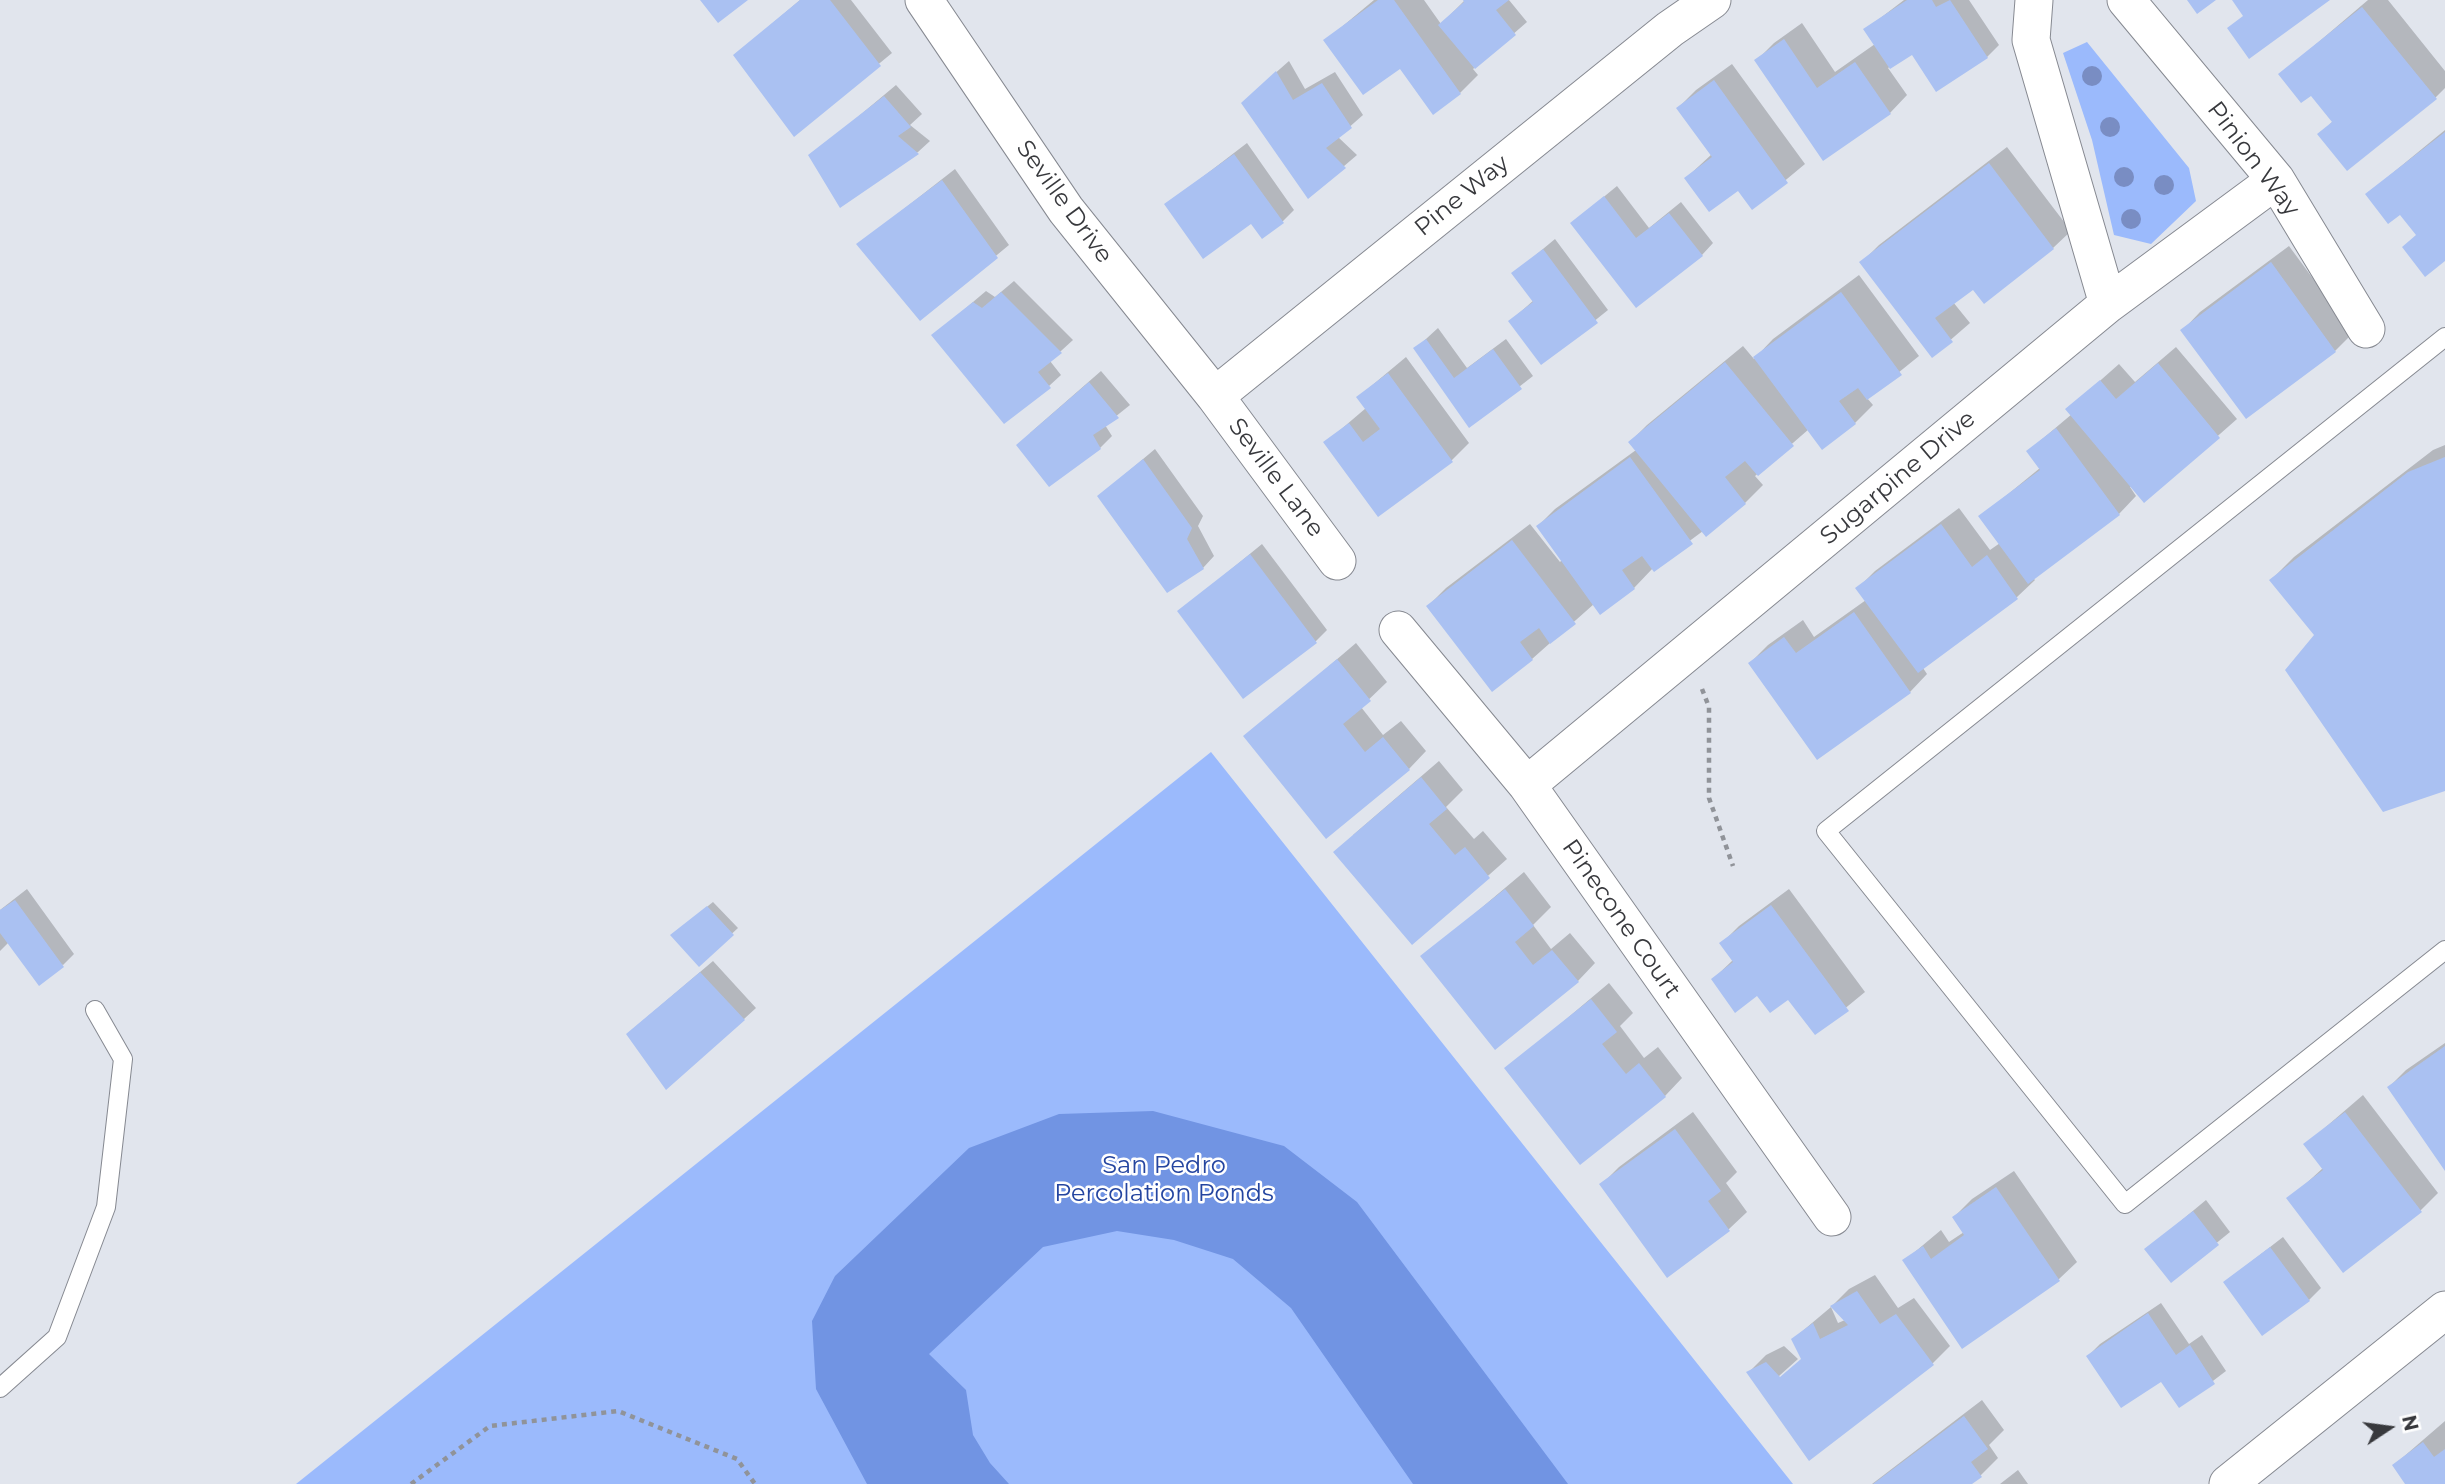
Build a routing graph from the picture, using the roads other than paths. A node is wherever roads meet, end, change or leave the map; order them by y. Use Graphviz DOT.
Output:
graph roads {
  1 [pos="1712,0"];
  2 [pos="2034,0"];
  3 [pos="2126,0"];
  4 [pos="936,4"];
  5 [pos="2276,180"];
  6 [pos="2108,304"];
  7 [pos="2366,329"];
  8 [pos="2445,337"];
  9 [pos="1215,396"];
  10 [pos="1337,561"];
  11 [pos="1398,630"];
  12 [pos="1527,785"];
  13 [pos="2445,950"];
  14 [pos="95,1010"];
  15 [pos="1832,1217"];
  16 [pos="2445,1310"];
  17 [pos="0,1388"];
  18 [pos="2228,1484"];
  1 -- 9 [label="street, Pine Way"];
  2 -- 6 [label="street"];
  3 -- 5 [label="street, Pinion Way"];
  4 -- 9 [label="street, Seville Drive"];
  5 -- 6 [label="street, Sugarpine Drive"];
  5 -- 7 [label="street, Pinion Way"];
  6 -- 12 [label="street, Sugarpine Drive"];
  8 -- 13 [label="lane"];
  9 -- 10 [label="street, Seville Lane"];
  11 -- 12 [label="street, Pinecone Court"];
  12 -- 15 [label="street, Pinecone Court"];
  14 -- 17 [label="lane"];
  16 -- 18 [label="street"];
}
